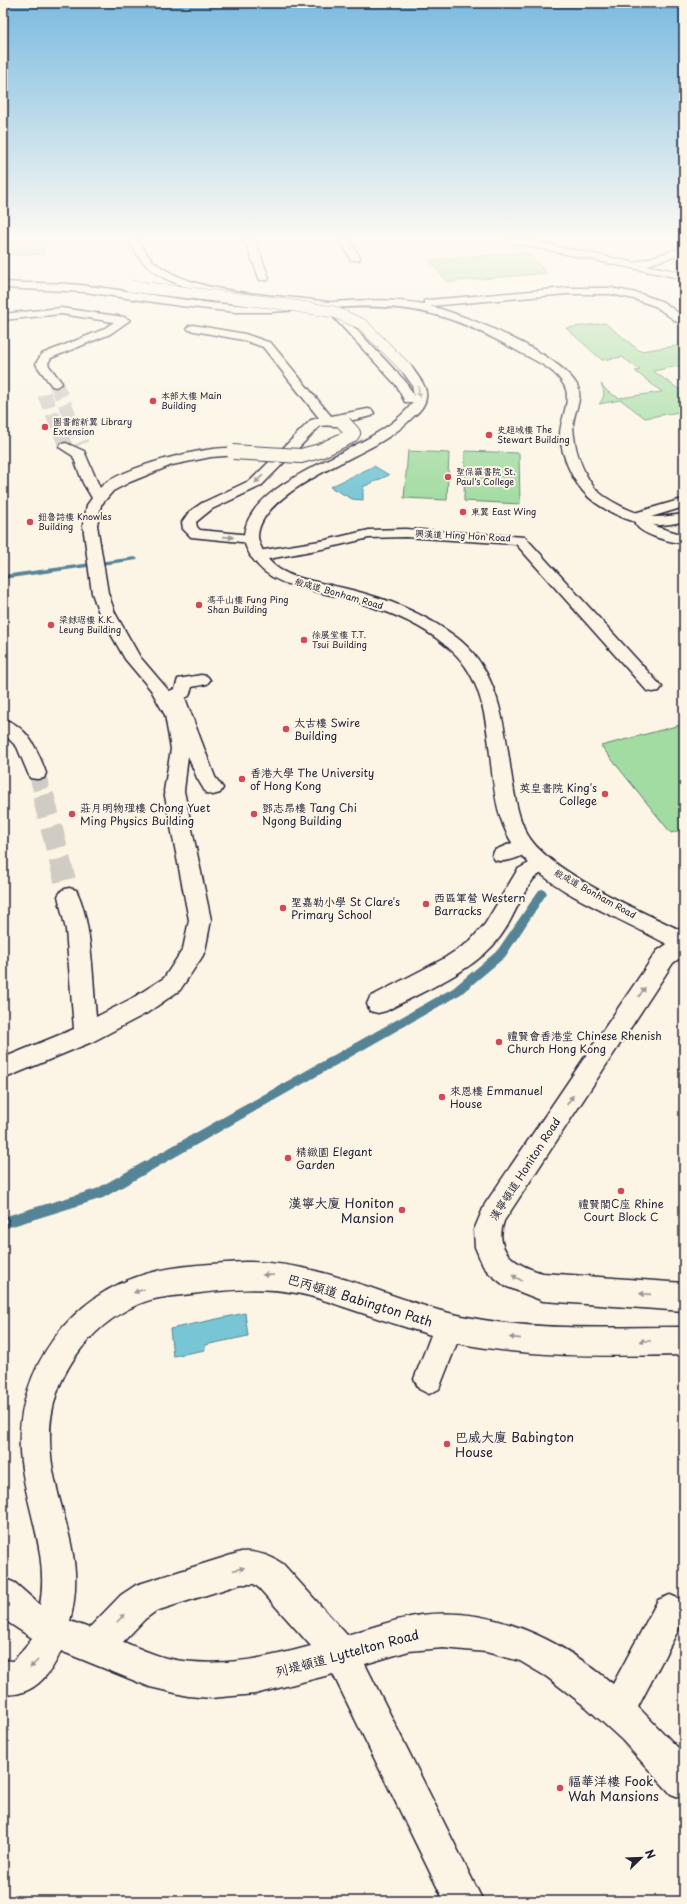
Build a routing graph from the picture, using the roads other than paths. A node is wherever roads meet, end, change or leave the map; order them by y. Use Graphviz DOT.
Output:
graph roads {
  1 [pos="111,329"];
  2 [pos="198,329"];
  3 [pos="350,329"];
  4 [pos="367,329"];
  5 [pos="488,329"];
  6 [pos="56,383"];
  7 [pos="368,413"];
  8 [pos="409,416"];
  9 [pos="336,421"];
  10 [pos="66,447"];
  11 [pos="86,468"];
  12 [pos="125,479"];
  13 [pos="99,498"];
  14 [pos="679,504"];
  15 [pos="684,518"];
  16 [pos="645,519"];
  17 [pos="684,528"];
  18 [pos="251,539"];
  19 [pos="684,540"];
  20 [pos="258,556"];
  21 [pos="201,680"];
  22 [pos="653,686"];
  23 [pos="3,725"];
  24 [pos="37,773"];
  25 [pos="213,788"];
  26 [pos="524,845"];
  27 [pos="502,856"];
  28 [pos="542,864"];
  29 [pos="70,896"];
  30 [pos="684,943"];
  31 [pos="378,1004"];
  32 [pos="86,1034"];
  33 [pos="3,1069"];
  34 [pos="684,1297"];
  35 [pos="449,1327"];
  36 [pos="684,1341"];
  37 [pos="429,1379"];
  38 [pos="3,1595"];
  39 [pos="670,1612"];
  40 [pos="51,1632"];
  41 [pos="95,1647"];
  42 [pos="342,1655"];
  43 [pos="3,1677"];
  44 [pos="618,1711"];
  45 [pos="684,1781"];
  46 [pos="464,1901"];
  1 -- 6 [label="main road"];
  2 -- 9 [label="main road"];
  3 -- 8 [label="main road"];
  4 -- 8 [label="main road, one-way, bridge"];
  5 -- 16 [label="main road"];
  7 -- 9 [label="main road"];
  8 -- 18 [label="main road"];
  9 -- 12 [label="main road, bridge"];
  9 -- 18 [label="main road, one-way"];
  10 -- 11 [label="main road"];
  11 -- 12 [label="main road"];
  11 -- 13 [label="main road"];
  12 -- 13 [label="main road"];
  13 -- 32 [label="main road"];
  14 -- 16 [label="main road"];
  15 -- 16 [label="main road"];
  16 -- 17 [label="main road"];
  16 -- 19 [label="main road"];
  18 -- 20 [label="main road, 般咸道 Bonham Road"];
  20 -- 22 [label="main road, 興漢道 Hing Hon Road"];
  20 -- 26 [label="main road, 般咸道 Bonham Road"];
  21 -- 25 [label="main road"];
  23 -- 24 [label="main road"];
  26 -- 27 [label="main road"];
  26 -- 28 [label="main road, 般咸道 Bonham Road"];
  28 -- 30 [label="main road, 般咸道 Bonham Road"];
  28 -- 31 [label="main road"];
  29 -- 32 [label="main road"];
  34 -- 30 [label="main road, 漢寧頓道 Honiton Road, one-way"];
  32 -- 33 [label="main road"];
  36 -- 35 [label="main road, 巴丙頓道 Babington Path, one-way"];
  35 -- 37 [label="main road"];
  35 -- 40 [label="main road, 巴丙頓道 Babington Path, one-way"];
  38 -- 40 [label="main road, 列堤頓道 Lyttelton Road"];
  39 -- 44 [label="main road"];
  40 -- 41 [label="main road, 列堤頓道 Lyttelton Road"];
  40 -- 43 [label="main road, 巴丙頓道 Babington Path, one-way"];
  41 -- 42 [label="main road, 列堤頓道 Lyttelton Road"];
  41 -- 42 [label="main road, one-way"];
  42 -- 44 [label="main road, 列堤頓道 Lyttelton Road"];
  42 -- 46 [label="main road"];
  44 -- 45 [label="main road, 列堤頓道 Lyttelton Road"];
}
